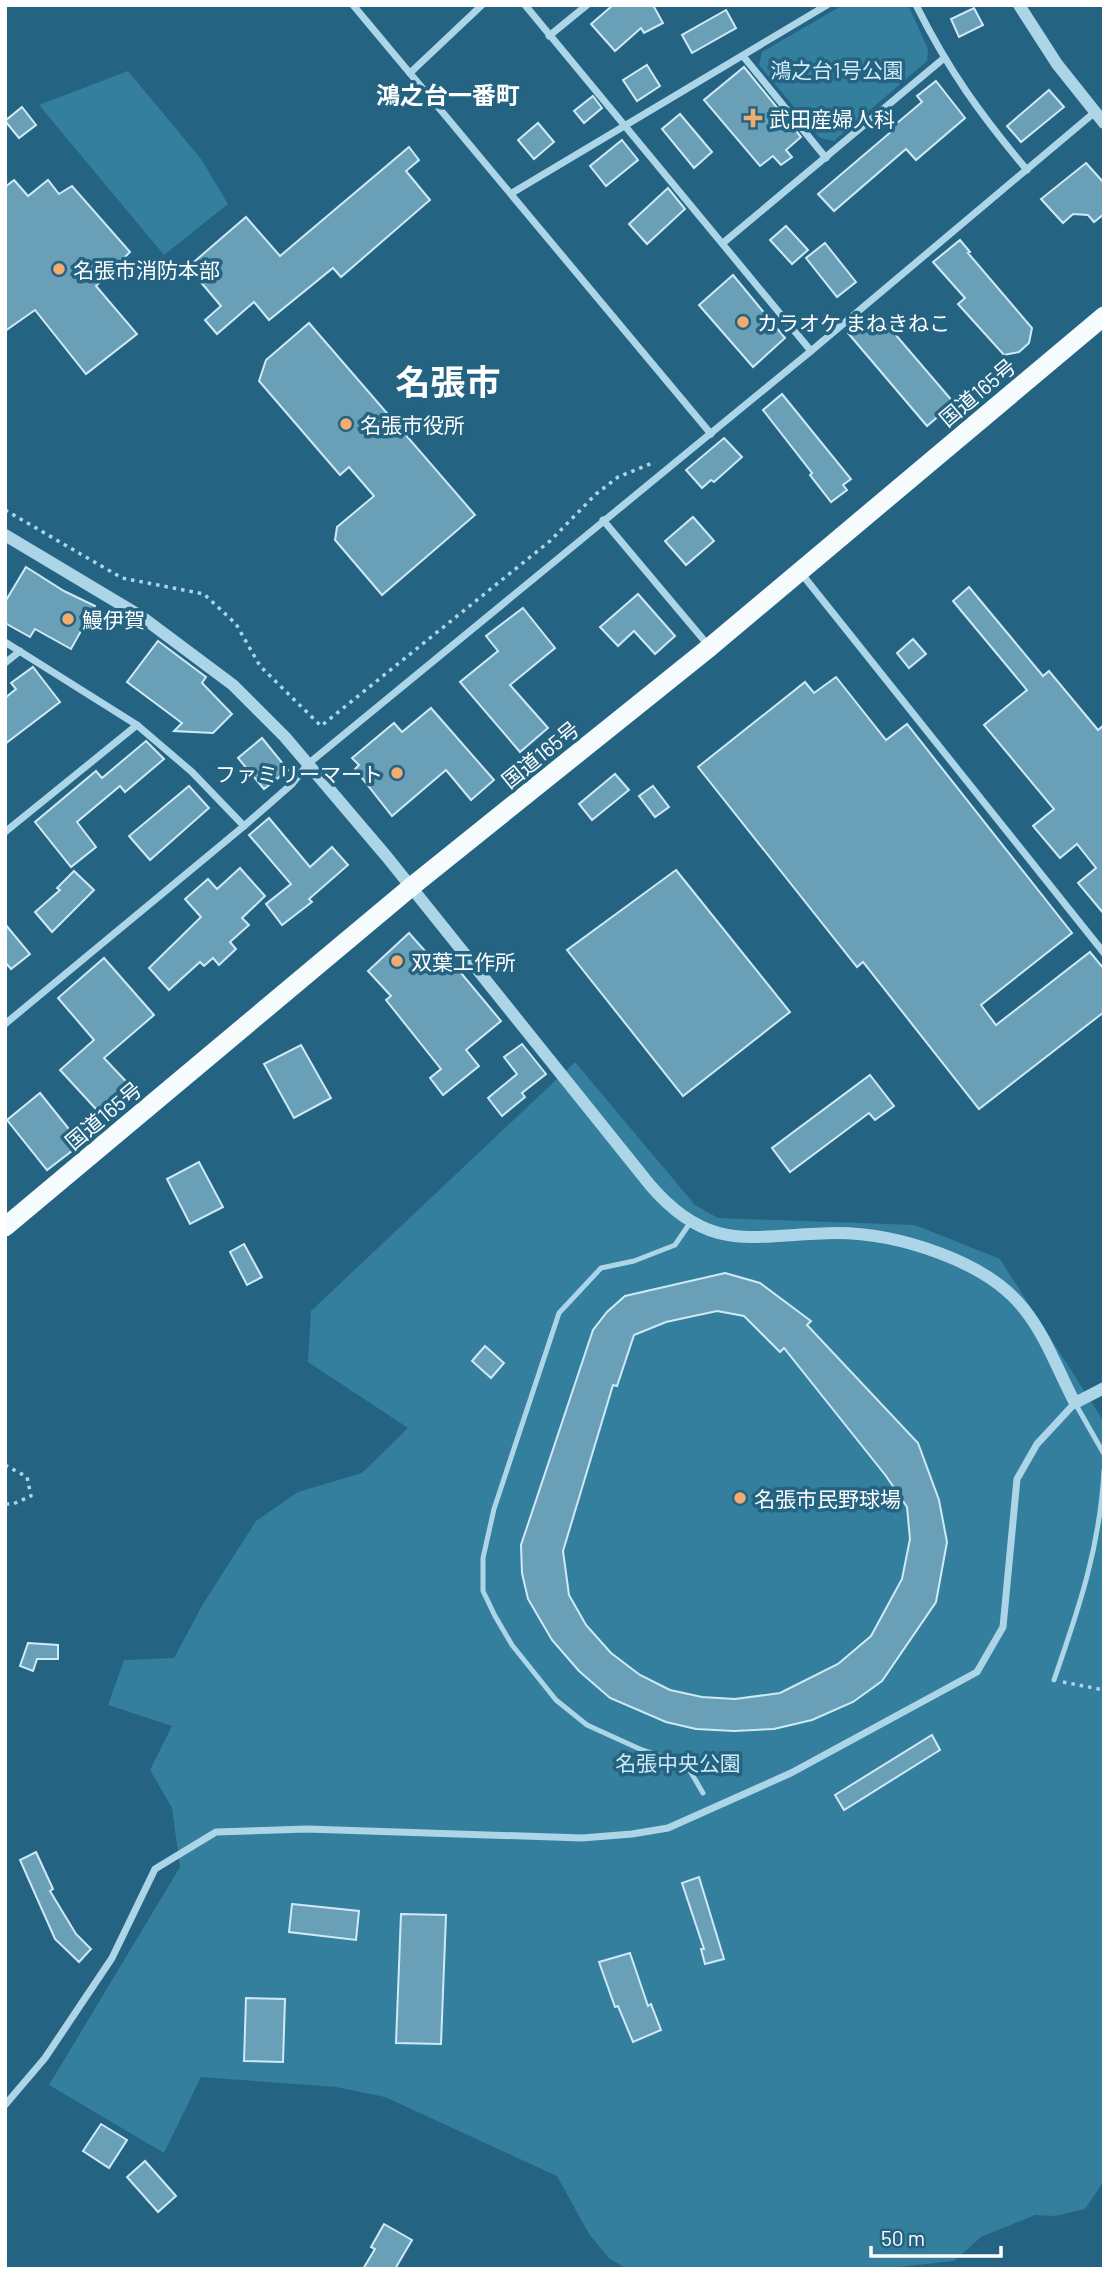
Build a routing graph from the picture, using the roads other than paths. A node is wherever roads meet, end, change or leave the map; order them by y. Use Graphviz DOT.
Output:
graph roads {
  1 [pos="353,5"];
  2 [pos="482,5"];
  3 [pos="525,5"];
  4 [pos="587,5"];
  5 [pos="827,5"];
  6 [pos="916,5"];
  7 [pos="1019,5"];
  8 [pos="549,36"];
  9 [pos="743,56"];
  10 [pos="943,59"];
  11 [pos="410,73"];
  12 [pos="1095,112"];
  13 [pos="1104,123"];
  14 [pos="624,125"];
  15 [pos="826,158"];
  16 [pos="1027,170"];
  17 [pos="512,193"];
  18 [pos="723,243"];
  19 [pos="1104,316"];
  20 [pos="811,351"];
  21 [pos="711,434"];
  22 [pos="603,520"];
  23 [pos="5,536"];
  24 [pos="798,570"];
  25 [pos="5,642"];
  26 [pos="710,647"];
  27 [pos="20,651"];
  28 [pos="5,663"];
  29 [pos="136,725"];
  30 [pos="308,764"];
  31 [pos="244,826"];
  32 [pos="5,832"];
  33 [pos="411,887"];
  34 [pos="1104,953"];
  35 [pos="5,1024"];
  36 [pos="690,1223"];
  37 [pos="5,1227"];
  38 [pos="1104,1388"];
  39 [pos="1075,1403"];
  40 [pos="1104,1454"];
  41 [pos="1104,1470"];
  42 [pos="1054,1680"];
  43 [pos="703,1793"];
  44 [pos="5,2105"];
  1 -- 11 [label="street"];
  2 -- 11 [label="street"];
  3 -- 8 [label="street"];
  4 -- 8 [label="street"];
  5 -- 9 [label="street"];
  6 -- 10 [label="street"];
  7 -- 12 [label="street"];
  8 -- 14 [label="street"];
  9 -- 14 [label="street"];
  9 -- 15 [label="street"];
  10 -- 15 [label="street"];
  10 -- 16 [label="street"];
  11 -- 17 [label="street"];
  12 -- 13 [label="street"];
  12 -- 16 [label="street"];
  14 -- 17 [label="street"];
  14 -- 18 [label="street"];
  15 -- 18 [label="street"];
  16 -- 20 [label="street"];
  17 -- 21 [label="street"];
  18 -- 20 [label="street"];
  19 -- 24 [label="highway, 国道165号"];
  20 -- 21 [label="street"];
  21 -- 22 [label="street"];
  22 -- 26 [label="street"];
  22 -- 30 [label="street"];
  23 -- 30 [label="street"];
  24 -- 26 [label="highway, 国道165号"];
  24 -- 34 [label="street"];
  25 -- 27 [label="street"];
  26 -- 33 [label="highway, 国道165号"];
  27 -- 28 [label="street"];
  27 -- 29 [label="street"];
  29 -- 31 [label="street"];
  29 -- 32 [label="street"];
  30 -- 31 [label="street"];
  30 -- 33 [label="street"];
  31 -- 35 [label="street"];
  33 -- 36 [label="street"];
  33 -- 37 [label="highway, 国道165号"];
  36 -- 39 [label="street"];
  36 -- 43 [label="lane"];
  38 -- 39 [label="street"];
  39 -- 40 [label="lane"];
  39 -- 44 [label="street"];
  41 -- 42 [label="lane"];
}
